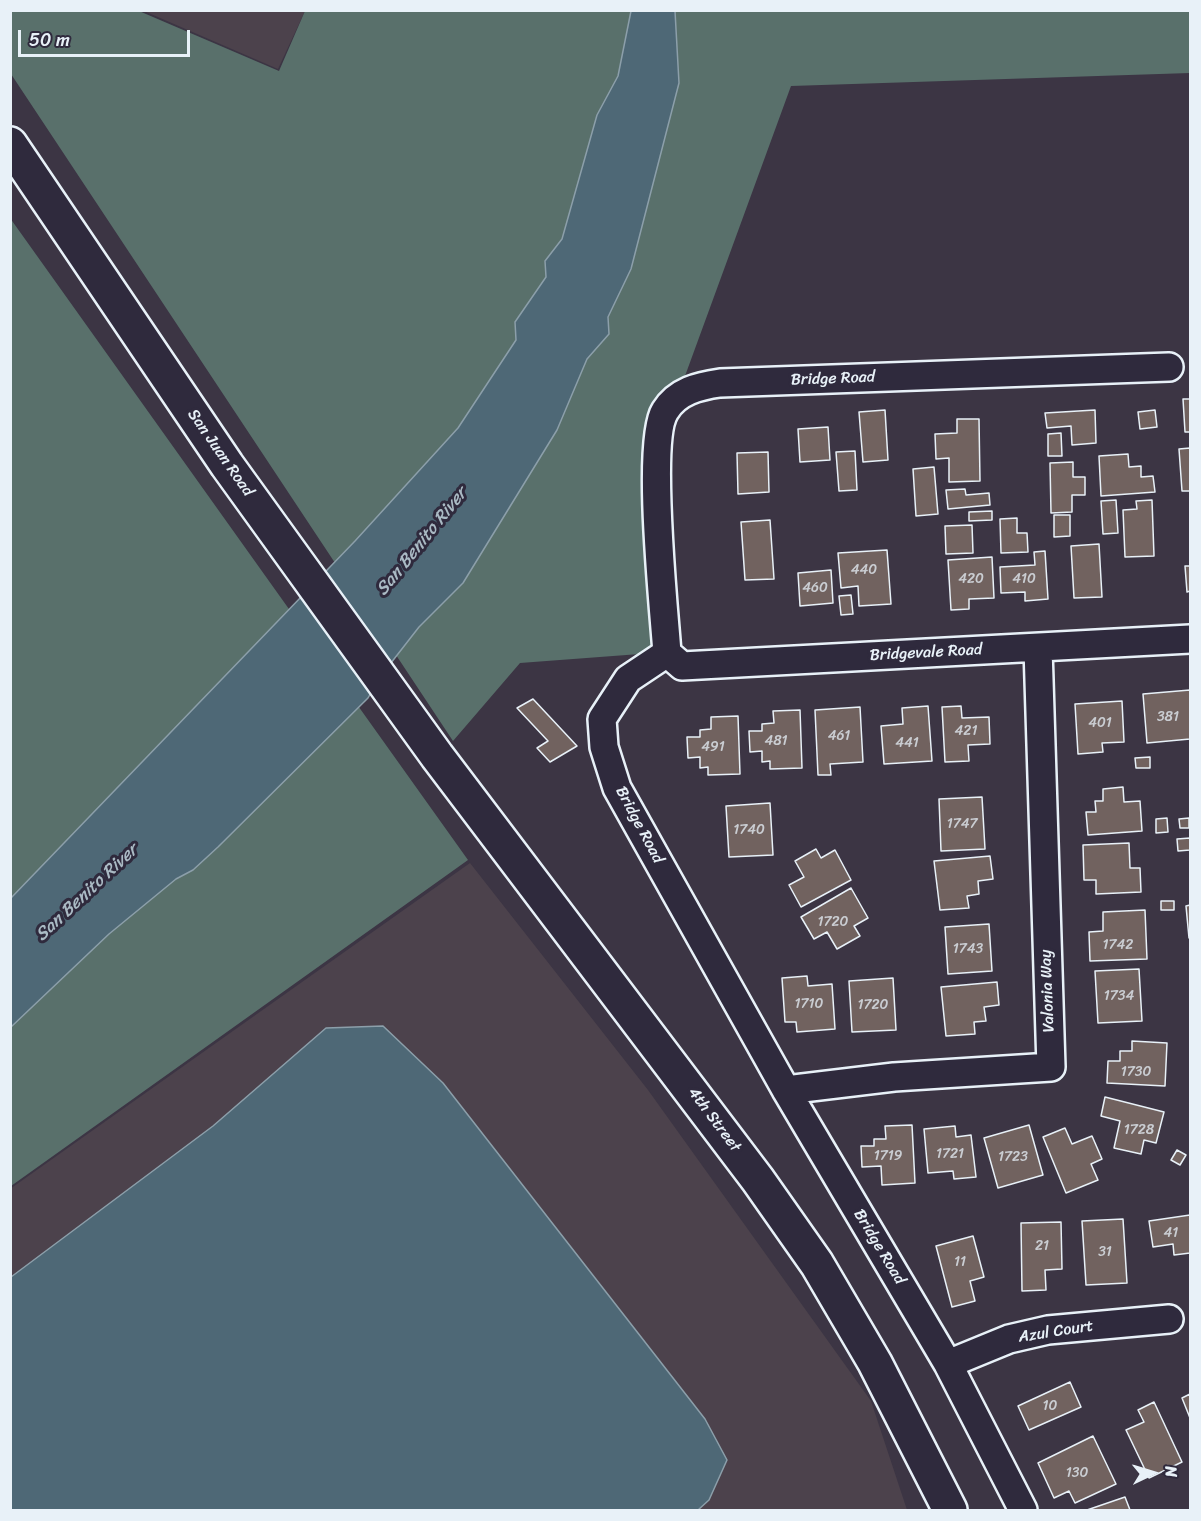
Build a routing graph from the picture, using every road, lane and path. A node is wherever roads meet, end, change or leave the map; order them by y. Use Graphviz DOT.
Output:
graph roads {
  1 [pos="10,144"];
  2 [pos="1169,367"];
  3 [pos="1191,639"];
  4 [pos="1038,648"];
  5 [pos="667,653"];
  6 [pos="437,756"];
  7 [pos="786,1090"];
  8 [pos="1168,1319"];
  9 [pos="948,1364"];
  10 [pos="950,1510"];
  11 [pos="1023,1510"];
  1 -- 6 [label="main road, San Juan Road"];
  2 -- 5 [label="street, Bridge Road"];
  3 -- 4 [label="street, Bridgevale Road"];
  4 -- 5 [label="street, Bridgevale Road"];
  4 -- 7 [label="street, Valonia Way"];
  5 -- 7 [label="street, Bridge Road"];
  6 -- 10 [label="main road, 4th Street"];
  7 -- 9 [label="street, Bridge Road"];
  8 -- 9 [label="street, Azul Court"];
  9 -- 11 [label="street, Bridge Road"];
}
